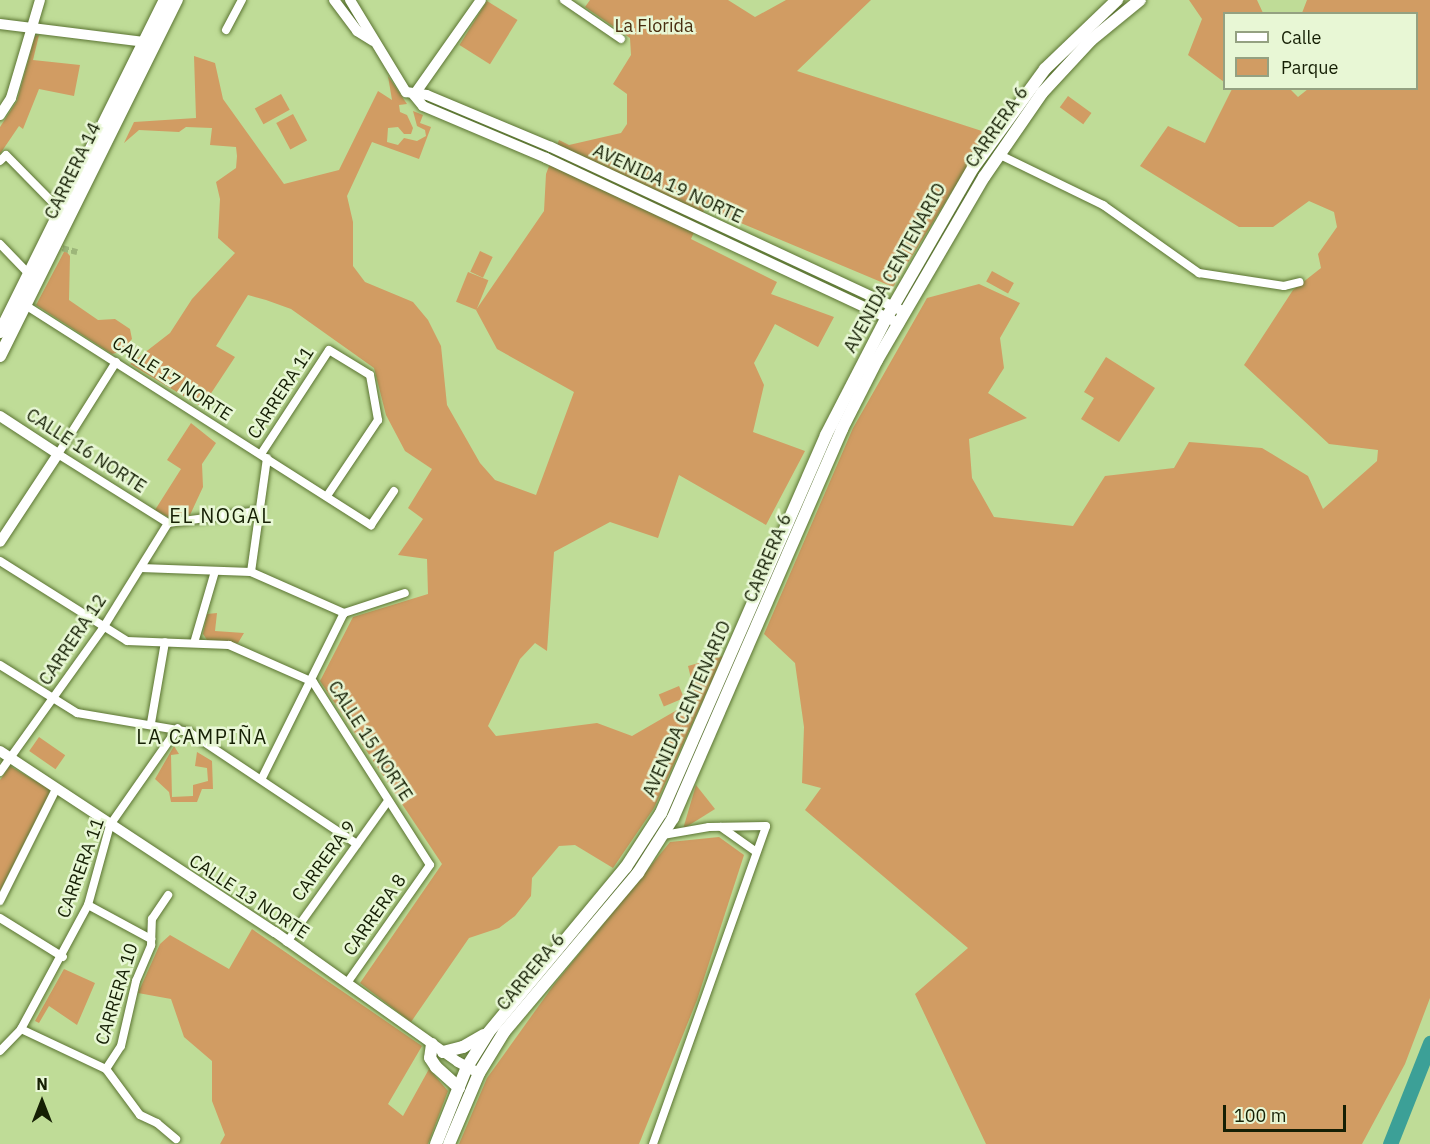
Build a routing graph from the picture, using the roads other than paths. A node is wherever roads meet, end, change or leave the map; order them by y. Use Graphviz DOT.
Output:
graph roads {
  1 [pos="40,0"];
  2 [pos="165,0"];
  3 [pos="177,0"];
  4 [pos="242,0"];
  5 [pos="334,0"];
  6 [pos="350,0"];
  7 [pos="481,0"];
  8 [pos="564,0"];
  9 [pos="583,0"];
  10 [pos="1117,0"];
  11 [pos="1140,0"];
  12 [pos="577,9"];
  13 [pos="0,24"];
  14 [pos="30,27"];
  15 [pos="226,30"];
  16 [pos="621,39"];
  17 [pos="373,41"];
  18 [pos="150,42"];
  19 [pos="1045,69"];
  20 [pos="1055,78"];
  21 [pos="414,95"];
  22 [pos="0,115"];
  23 [pos="548,153"];
  24 [pos="998,154"];
  25 [pos="3,158"];
  26 [pos="61,211"];
  27 [pos="0,244"];
  28 [pos="29,274"];
  29 [pos="1300,282"];
  30 [pos="21,302"];
  31 [pos="890,311"];
  32 [pos="902,317"];
  33 [pos="0,332"];
  34 [pos="0,356"];
  35 [pos="116,362"];
  36 [pos="0,416"];
  37 [pos="58,454"];
  38 [pos="264,456"];
  39 [pos="394,491"];
  40 [pos="327,496"];
  41 [pos="258,511"];
  42 [pos="168,523"];
  43 [pos="0,542"];
  44 [pos="0,561"];
  45 [pos="141,568"];
  46 [pos="215,571"];
  47 [pos="251,572"];
  48 [pos="405,593"];
  49 [pos="344,613"];
  50 [pos="103,628"];
  51 [pos="165,642"];
  52 [pos="194,643"];
  53 [pos="0,665"];
  54 [pos="313,682"];
  55 [pos="54,698"];
  56 [pos="151,723"];
  57 [pos="178,728"];
  58 [pos="0,751"];
  59 [pos="10,757"];
  60 [pos="0,772"];
  61 [pos="262,778"];
  62 [pos="56,789"];
  63 [pos="388,801"];
  64 [pos="110,825"];
  65 [pos="721,826"];
  66 [pos="663,835"];
  67 [pos="357,844"];
  68 [pos="755,851"];
  69 [pos="430,865"];
  70 [pos="168,895"];
  71 [pos="0,901"];
  72 [pos="88,905"];
  73 [pos="0,918"];
  74 [pos="151,939"];
  75 [pos="287,942"];
  76 [pos="63,957"];
  77 [pos="346,983"];
  78 [pos="21,1029"];
  79 [pos="488,1033"];
  80 [pos="432,1044"];
  81 [pos="0,1052"];
  82 [pos="443,1052"];
  83 [pos="467,1067"];
  84 [pos="106,1069"];
  85 [pos="479,1073"];
  86 [pos="459,1088"];
  87 [pos="176,1139"];
  88 [pos="436,1144"];
  89 [pos="449,1144"];
  90 [pos="652,1144"];
  1 -- 14 [label="street"];
  2 -- 18 [label="main road, CARRERA 14"];
  3 -- 18 [label="main road, CARRERA 14"];
  4 -- 15 [label="street"];
  5 -- 17 [label="street, AVENIDA 19 NORTE"];
  6 -- 17 [label="street, AVENIDA 19 NORTE"];
  7 -- 21 [label="street"];
  8 -- 12 [label="street"];
  9 -- 12 [label="street"];
  10 -- 19 [label="main road, AVENIDA CENTENARIO"];
  11 -- 20 [label="main road, CARRERA 6"];
  12 -- 16 [label="street"];
  13 -- 14 [label="street"];
  14 -- 18 [label="street"];
  14 -- 22 [label="street"];
  17 -- 21 [label="street, AVENIDA 19 NORTE"];
  18 -- 26 [label="main road, CARRERA 14"];
  18 -- 30 [label="main road, CARRERA 14"];
  19 -- 20 [label="street"];
  19 -- 31 [label="main road, AVENIDA CENTENARIO"];
  20 -- 24 [label="main road, CARRERA 6"];
  21 -- 23 [label="street, AVENIDA 19 NORTE"];
  23 -- 31 [label="street, AVENIDA 19 NORTE"];
  23 -- 31 [label="street, AVENIDA 19 NORTE"];
  24 -- 29 [label="street"];
  24 -- 32 [label="main road, CARRERA 6"];
  25 -- 26 [label="street"];
  26 -- 28 [label="main road, CARRERA 14"];
  27 -- 28 [label="street"];
  28 -- 30 [label="main road, CARRERA 14"];
  30 -- 33 [label="main road, CARRERA 14"];
  30 -- 34 [label="main road, CARRERA 14"];
  30 -- 35 [label="street, CALLE 17 NORTE"];
  31 -- 32 [label="street, AVENIDA 19 NORTE"];
  31 -- 79 [label="main road, AVENIDA CENTENARIO"];
  32 -- 66 [label="main road, CARRERA 6"];
  35 -- 37 [label="street"];
  35 -- 38 [label="street, CALLE 17 NORTE"];
  36 -- 37 [label="street, CALLE 16 NORTE"];
  37 -- 42 [label="street, CALLE 16 NORTE"];
  37 -- 43 [label="street"];
  38 -- 40 [label="street, CALLE 17 NORTE"];
  38 -- 40 [label="street, CARRERA 11"];
  38 -- 41 [label="street, CARRERA 11"];
  39 -- 40 [label="street, CALLE 17 NORTE"];
  41 -- 42 [label="street"];
  41 -- 47 [label="street, CARRERA 11"];
  42 -- 45 [label="street, CARRERA 12"];
  44 -- 50 [label="street, CALLE 15 NORTE"];
  45 -- 46 [label="street"];
  45 -- 50 [label="street, CARRERA 12"];
  46 -- 47 [label="street"];
  46 -- 52 [label="street"];
  47 -- 49 [label="street"];
  48 -- 49 [label="street"];
  49 -- 54 [label="street"];
  50 -- 51 [label="street, CALLE 15 NORTE"];
  50 -- 55 [label="street, CARRERA 12"];
  51 -- 52 [label="street, CALLE 15 NORTE"];
  51 -- 56 [label="street"];
  52 -- 54 [label="street, CALLE 15 NORTE"];
  53 -- 55 [label="street"];
  54 -- 61 [label="street"];
  54 -- 63 [label="street, CALLE 15 NORTE"];
  55 -- 56 [label="street"];
  55 -- 59 [label="street, CARRERA 12"];
  56 -- 57 [label="street"];
  57 -- 61 [label="street"];
  57 -- 64 [label="street, CARRERA 11"];
  58 -- 59 [label="street, CALLE 13 NORTE"];
  59 -- 60 [label="street, CARRERA 12"];
  59 -- 62 [label="street, CALLE 13 NORTE"];
  61 -- 67 [label="street"];
  62 -- 64 [label="street, CALLE 13 NORTE"];
  62 -- 71 [label="street"];
  63 -- 67 [label="street, CARRERA 9"];
  63 -- 69 [label="street, CALLE 15 NORTE"];
  64 -- 72 [label="street, CARRERA 11"];
  64 -- 75 [label="street, CALLE 13 NORTE"];
  65 -- 66 [label="street"];
  65 -- 68 [label="street"];
  65 -- 68 [label="street"];
  66 -- 85 [label="main road, CARRERA 6"];
  67 -- 75 [label="street, CARRERA 9"];
  68 -- 90 [label="street"];
  69 -- 77 [label="street, CARRERA 8"];
  70 -- 74 [label="street, CARRERA 10"];
  72 -- 74 [label="street"];
  72 -- 76 [label="street, CARRERA 11"];
  73 -- 76 [label="street"];
  74 -- 84 [label="street, CARRERA 10"];
  75 -- 77 [label="street, CALLE 13 NORTE"];
  76 -- 78 [label="street, CARRERA 11"];
  77 -- 80 [label="street, CALLE 13 NORTE"];
  78 -- 81 [label="street, CARRERA 11"];
  78 -- 84 [label="street"];
  79 -- 82 [label="main road"];
  79 -- 83 [label="main road, AVENIDA CENTENARIO"];
  80 -- 82 [label="street, CALLE 13 NORTE"];
  80 -- 86 [label="main road"];
  82 -- 83 [label="street, CALLE 13 NORTE"];
  83 -- 85 [label="street, CALLE 13 NORTE"];
  83 -- 86 [label="main road, AVENIDA CENTENARIO"];
  84 -- 87 [label="street"];
  85 -- 89 [label="main road, CARRERA 6"];
  86 -- 88 [label="main road, AVENIDA CENTENARIO"];
}
